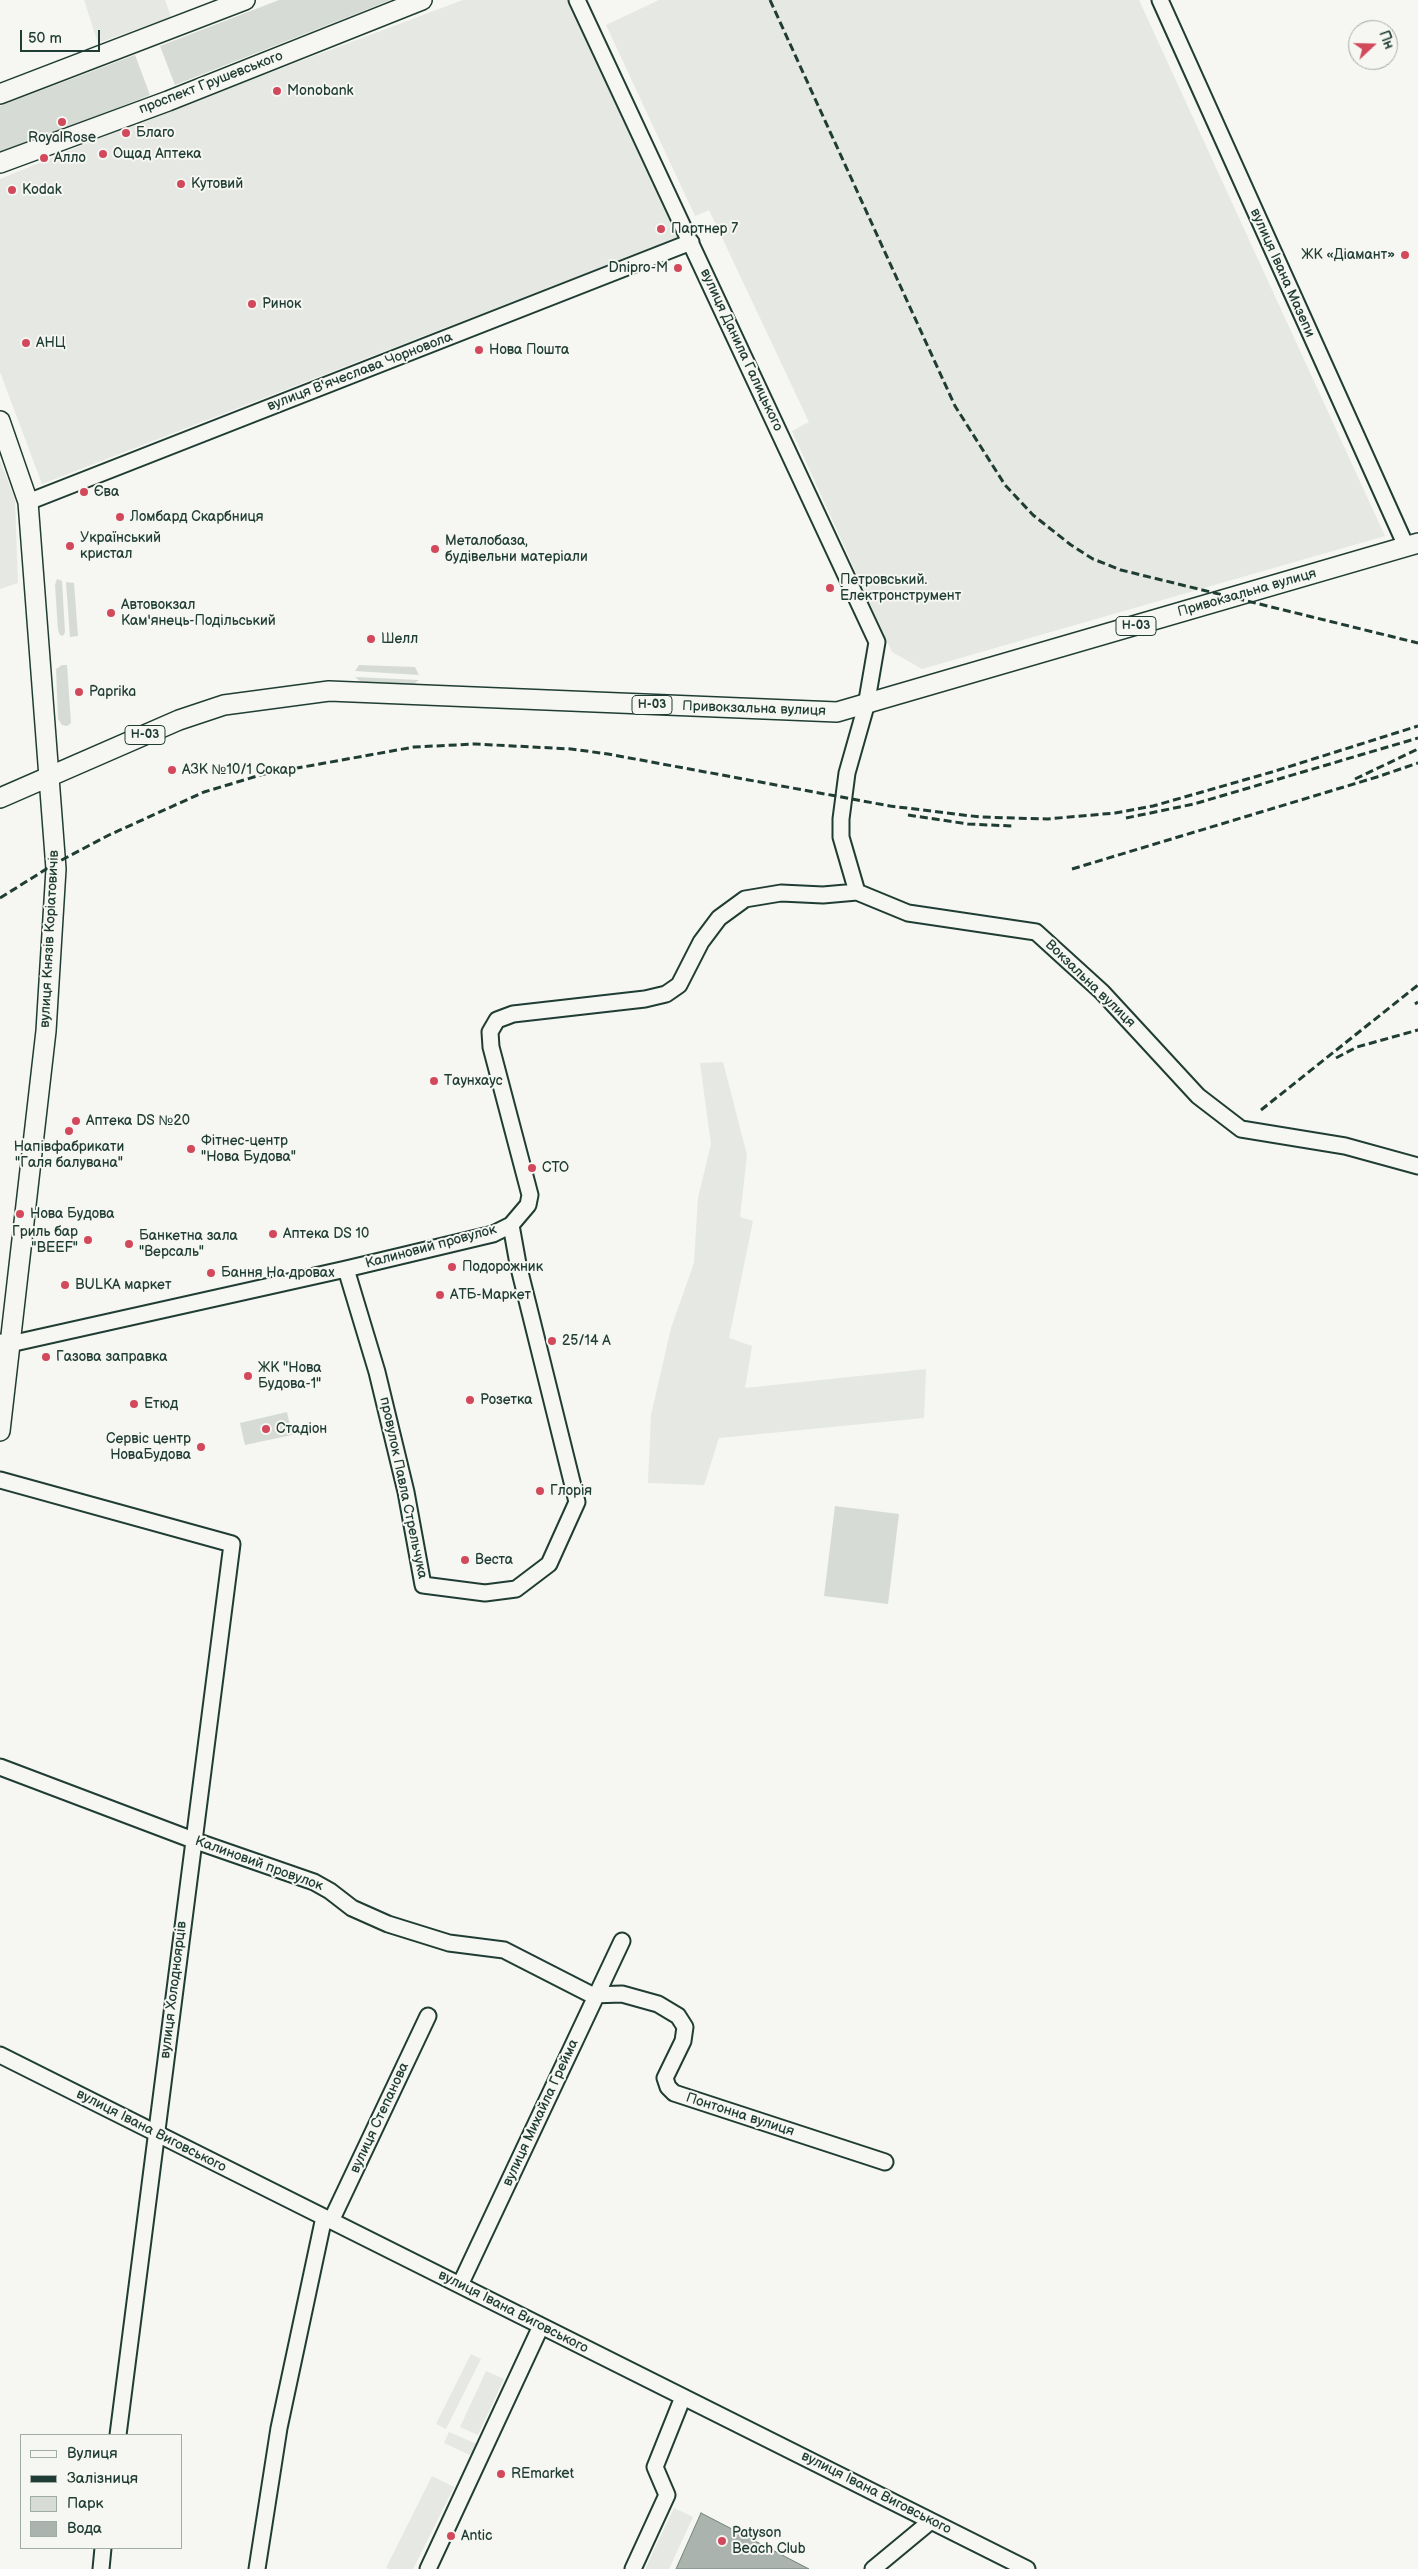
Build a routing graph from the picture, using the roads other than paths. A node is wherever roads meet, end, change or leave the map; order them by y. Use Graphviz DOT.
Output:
graph roads {
  1 [pos="245,0"];
  2 [pos="422,0"];
  3 [pos="577,0"];
  4 [pos="1160,0"];
  5 [pos="0,94"];
  6 [pos="0,163"];
  7 [pos="691,242"];
  8 [pos="0,421"];
  9 [pos="28,502"];
  10 [pos="1412,544"];
  11 [pos="866,706"];
  12 [pos="50,776"];
  13 [pos="0,798"];
  14 [pos="857,892"];
  15 [pos="1418,1166"];
  16 [pos="511,1225"];
  17 [pos="346,1269"];
  18 [pos="5,1343"];
  19 [pos="0,1430"];
  20 [pos="0,1480"];
  21 [pos="0,1767"];
  22 [pos="193,1840"];
  23 [pos="622,1941"];
  24 [pos="597,1995"];
  25 [pos="428,2016"];
  26 [pos="0,2056"];
  27 [pos="156,2133"];
  28 [pos="885,2162"];
  29 [pos="327,2219"];
  30 [pos="460,2285"];
  31 [pos="541,2326"];
  32 [pos="683,2397"];
  33 [pos="118,2434"];
  34 [pos="931,2521"];
  35 [pos="103,2549"];
  36 [pos="101,2569"];
  37 [pos="257,2569"];
  38 [pos="428,2569"];
  39 [pos="633,2569"];
  40 [pos="873,2569"];
  41 [pos="1027,2569"];
  1 -- 5 [label="main road"];
  2 -- 6 [label="main road, проспект Грушевського"];
  3 -- 7 [label="street, вулиця Данила Галицького"];
  4 -- 10 [label="street, вулиця Івана Мазепи"];
  7 -- 9 [label="street, вулиця В'ячеслава Чорновола"];
  7 -- 11 [label="street, вулиця Данила Галицького"];
  8 -- 9 [label="main road, вулиця Князів Коріатовичів"];
  9 -- 12 [label="main road, вулиця Князів Коріатовичів"];
  10 -- 11 [label="main road, Привокзальна вулиця / Н-03"];
  11 -- 12 [label="main road, Привокзальна вулиця / Н-03"];
  11 -- 14 [label="street"];
  12 -- 13 [label="main road, Н-03"];
  12 -- 18 [label="main road, вулиця Князів Коріатовичів"];
  14 -- 15 [label="street, Вокзальна вулиця"];
  14 -- 16 [label="street, Калиновий провулок"];
  16 -- 17 [label="street, Калиновий провулок"];
  16 -- 17 [label="street, провулок Павла Стрельчука"];
  17 -- 18 [label="street, Калиновий провулок"];
  18 -- 19 [label="main road, вулиця Князів Коріатовичів"];
  20 -- 22 [label="street, вулиця Холодноярців"];
  21 -- 22 [label="street, Калиновий провулок"];
  22 -- 24 [label="street, Калиновий провулок"];
  22 -- 27 [label="street, вулиця Холодноярців"];
  23 -- 24 [label="street, вулиця Михайла Грейма"];
  24 -- 28 [label="street, Понтонна вулиця"];
  24 -- 30 [label="street, вулиця Михайла Грейма"];
  25 -- 29 [label="street, вулиця Степанова"];
  26 -- 27 [label="street, вулиця Івана Виговського"];
  27 -- 29 [label="street, вулиця Івана Виговського"];
  27 -- 33 [label="street, вулиця Холодноярців"];
  29 -- 30 [label="street, вулиця Івана Виговського"];
  29 -- 37 [label="street, вулиця Степанова"];
  30 -- 31 [label="street, вулиця Івана Виговського"];
  31 -- 32 [label="street, вулиця Івана Виговського"];
  31 -- 38 [label="street"];
  32 -- 34 [label="street, вулиця Івана Виговського"];
  32 -- 39 [label="street"];
  34 -- 40 [label="street"];
  34 -- 41 [label="street, вулиця Івана Виговського"];
  35 -- 36 [label="street"];
}
